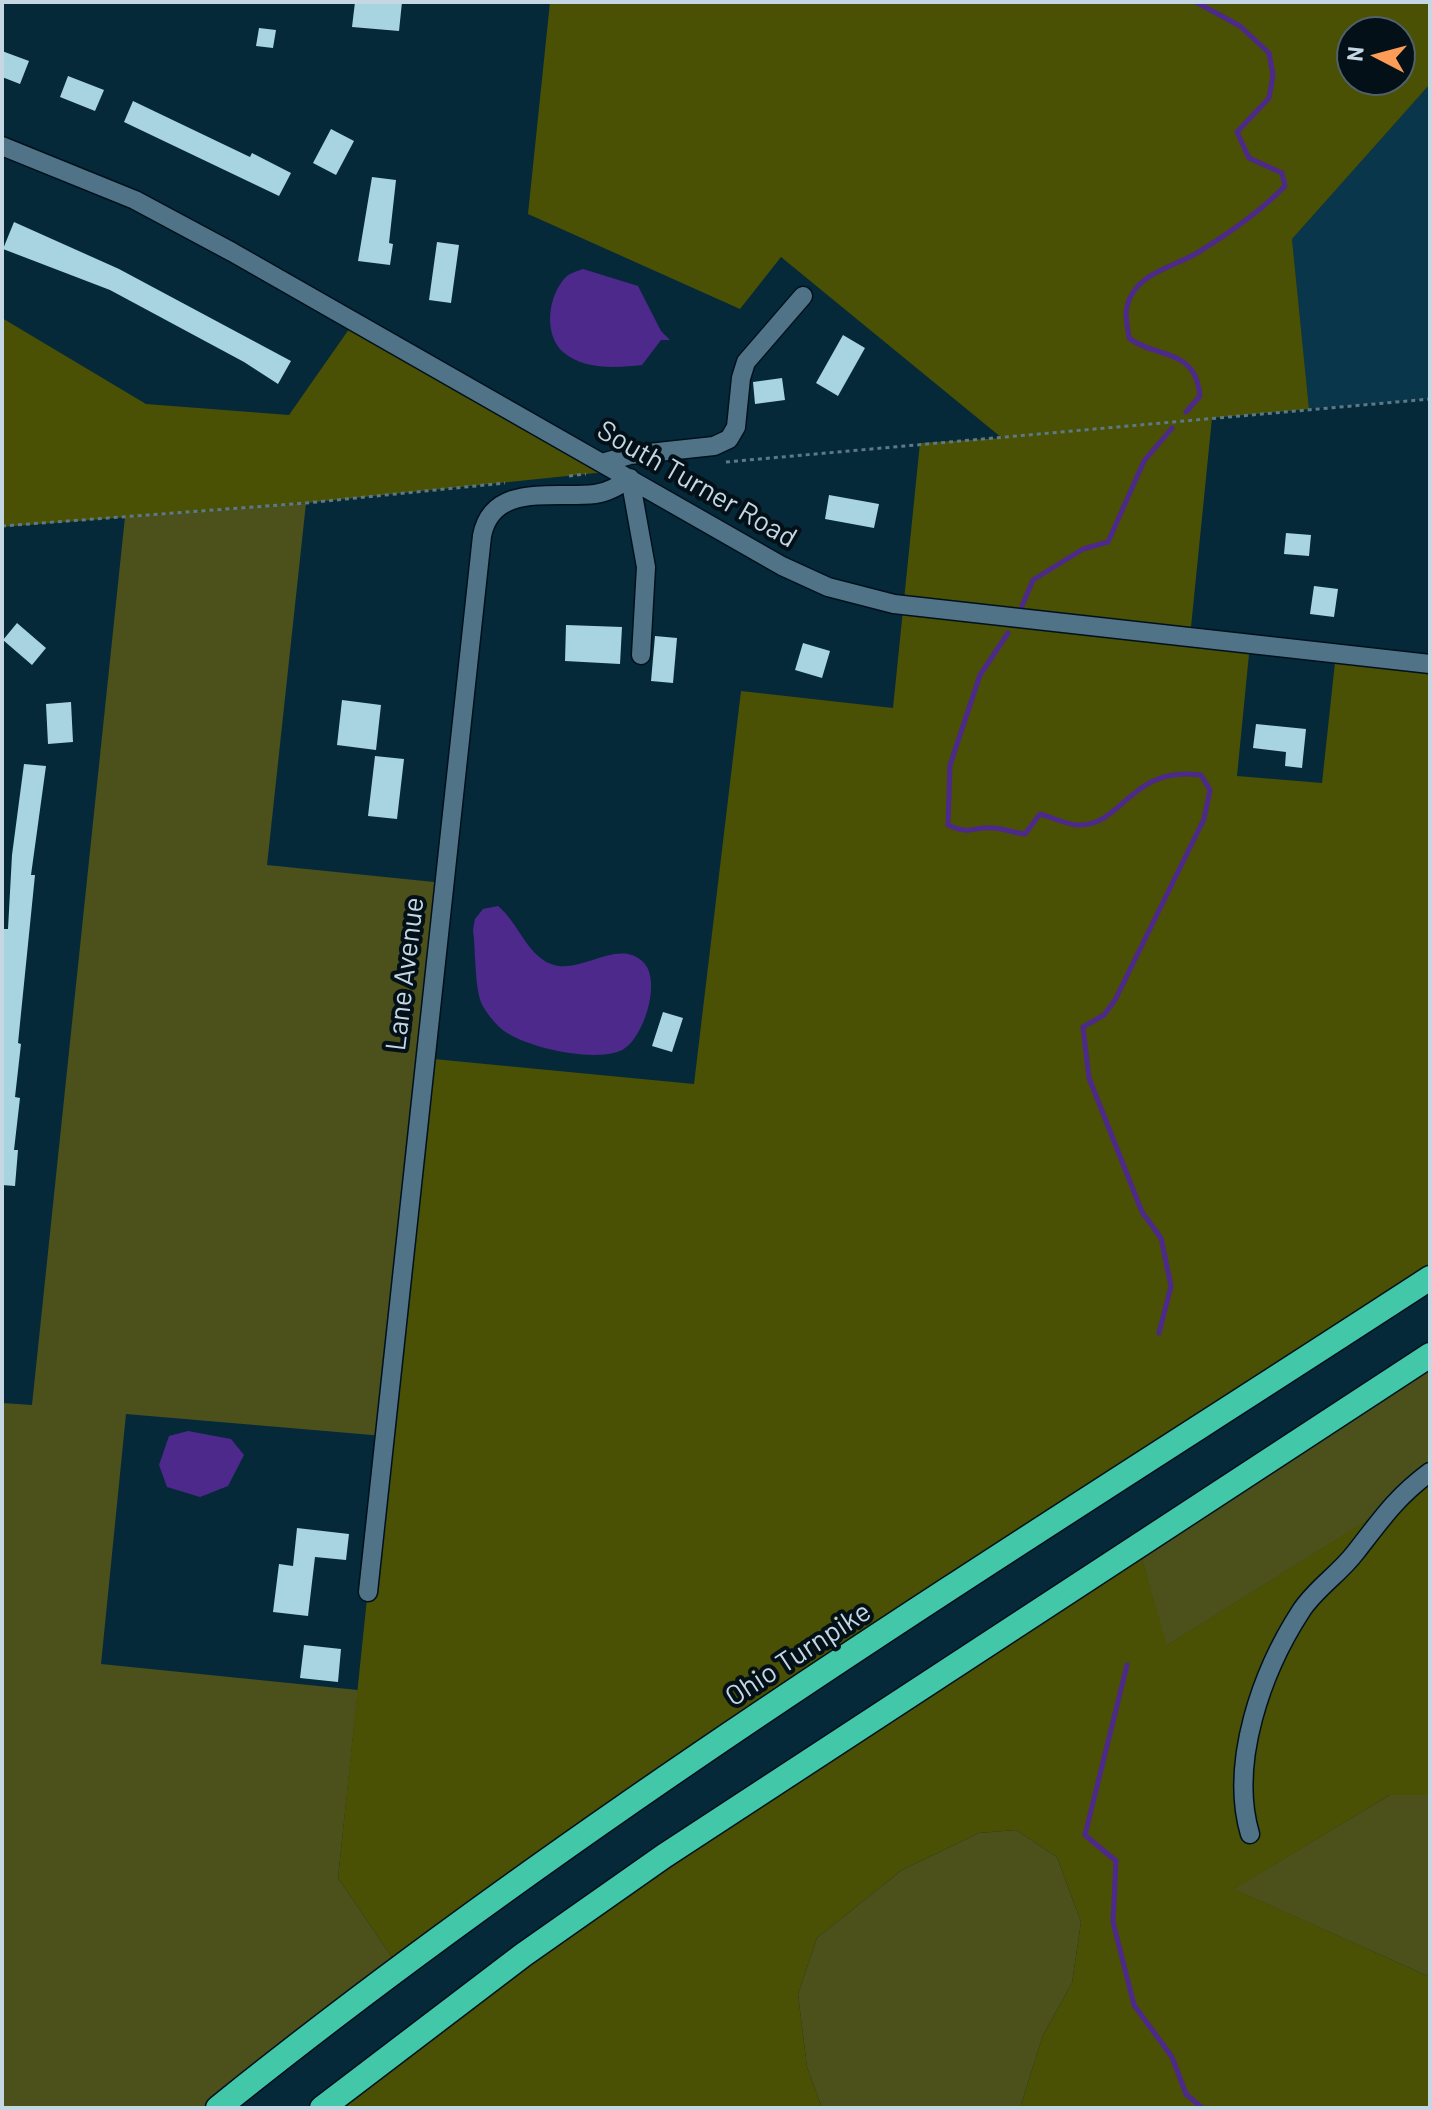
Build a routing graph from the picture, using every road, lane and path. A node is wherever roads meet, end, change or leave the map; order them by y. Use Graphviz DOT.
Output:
graph roads {
  1 [pos="2,146"];
  2 [pos="803,296"];
  3 [pos="1430,399"];
  4 [pos="714,463"];
  5 [pos="599,468"];
  6 [pos="563,477"];
  7 [pos="630,478"];
  8 [pos="507,482"];
  9 [pos="2,526"];
  10 [pos="641,655"];
  11 [pos="1430,664"];
  12 [pos="1430,1278"];
  13 [pos="1430,1355"];
  14 [pos="1430,1472"];
  15 [pos="368,1592"];
  16 [pos="1250,1834"];
  17 [pos="218,2108"];
  18 [pos="322,2108"];
  1 -- 5 [label="street, South Turner Road"];
  2 -- 5 [label="street"];
  3 -- 4 [label="path"];
  5 -- 6 [label="path"];
  5 -- 7 [label="street, South Turner Road"];
  7 -- 10 [label="street"];
  7 -- 11 [label="street, South Turner Road"];
  7 -- 15 [label="street, Lane Avenue"];
  8 -- 9 [label="path"];
  12 -- 17 [label="highway, Ohio Turnpike"];
  13 -- 18 [label="highway"];
  14 -- 16 [label="street"];
}
